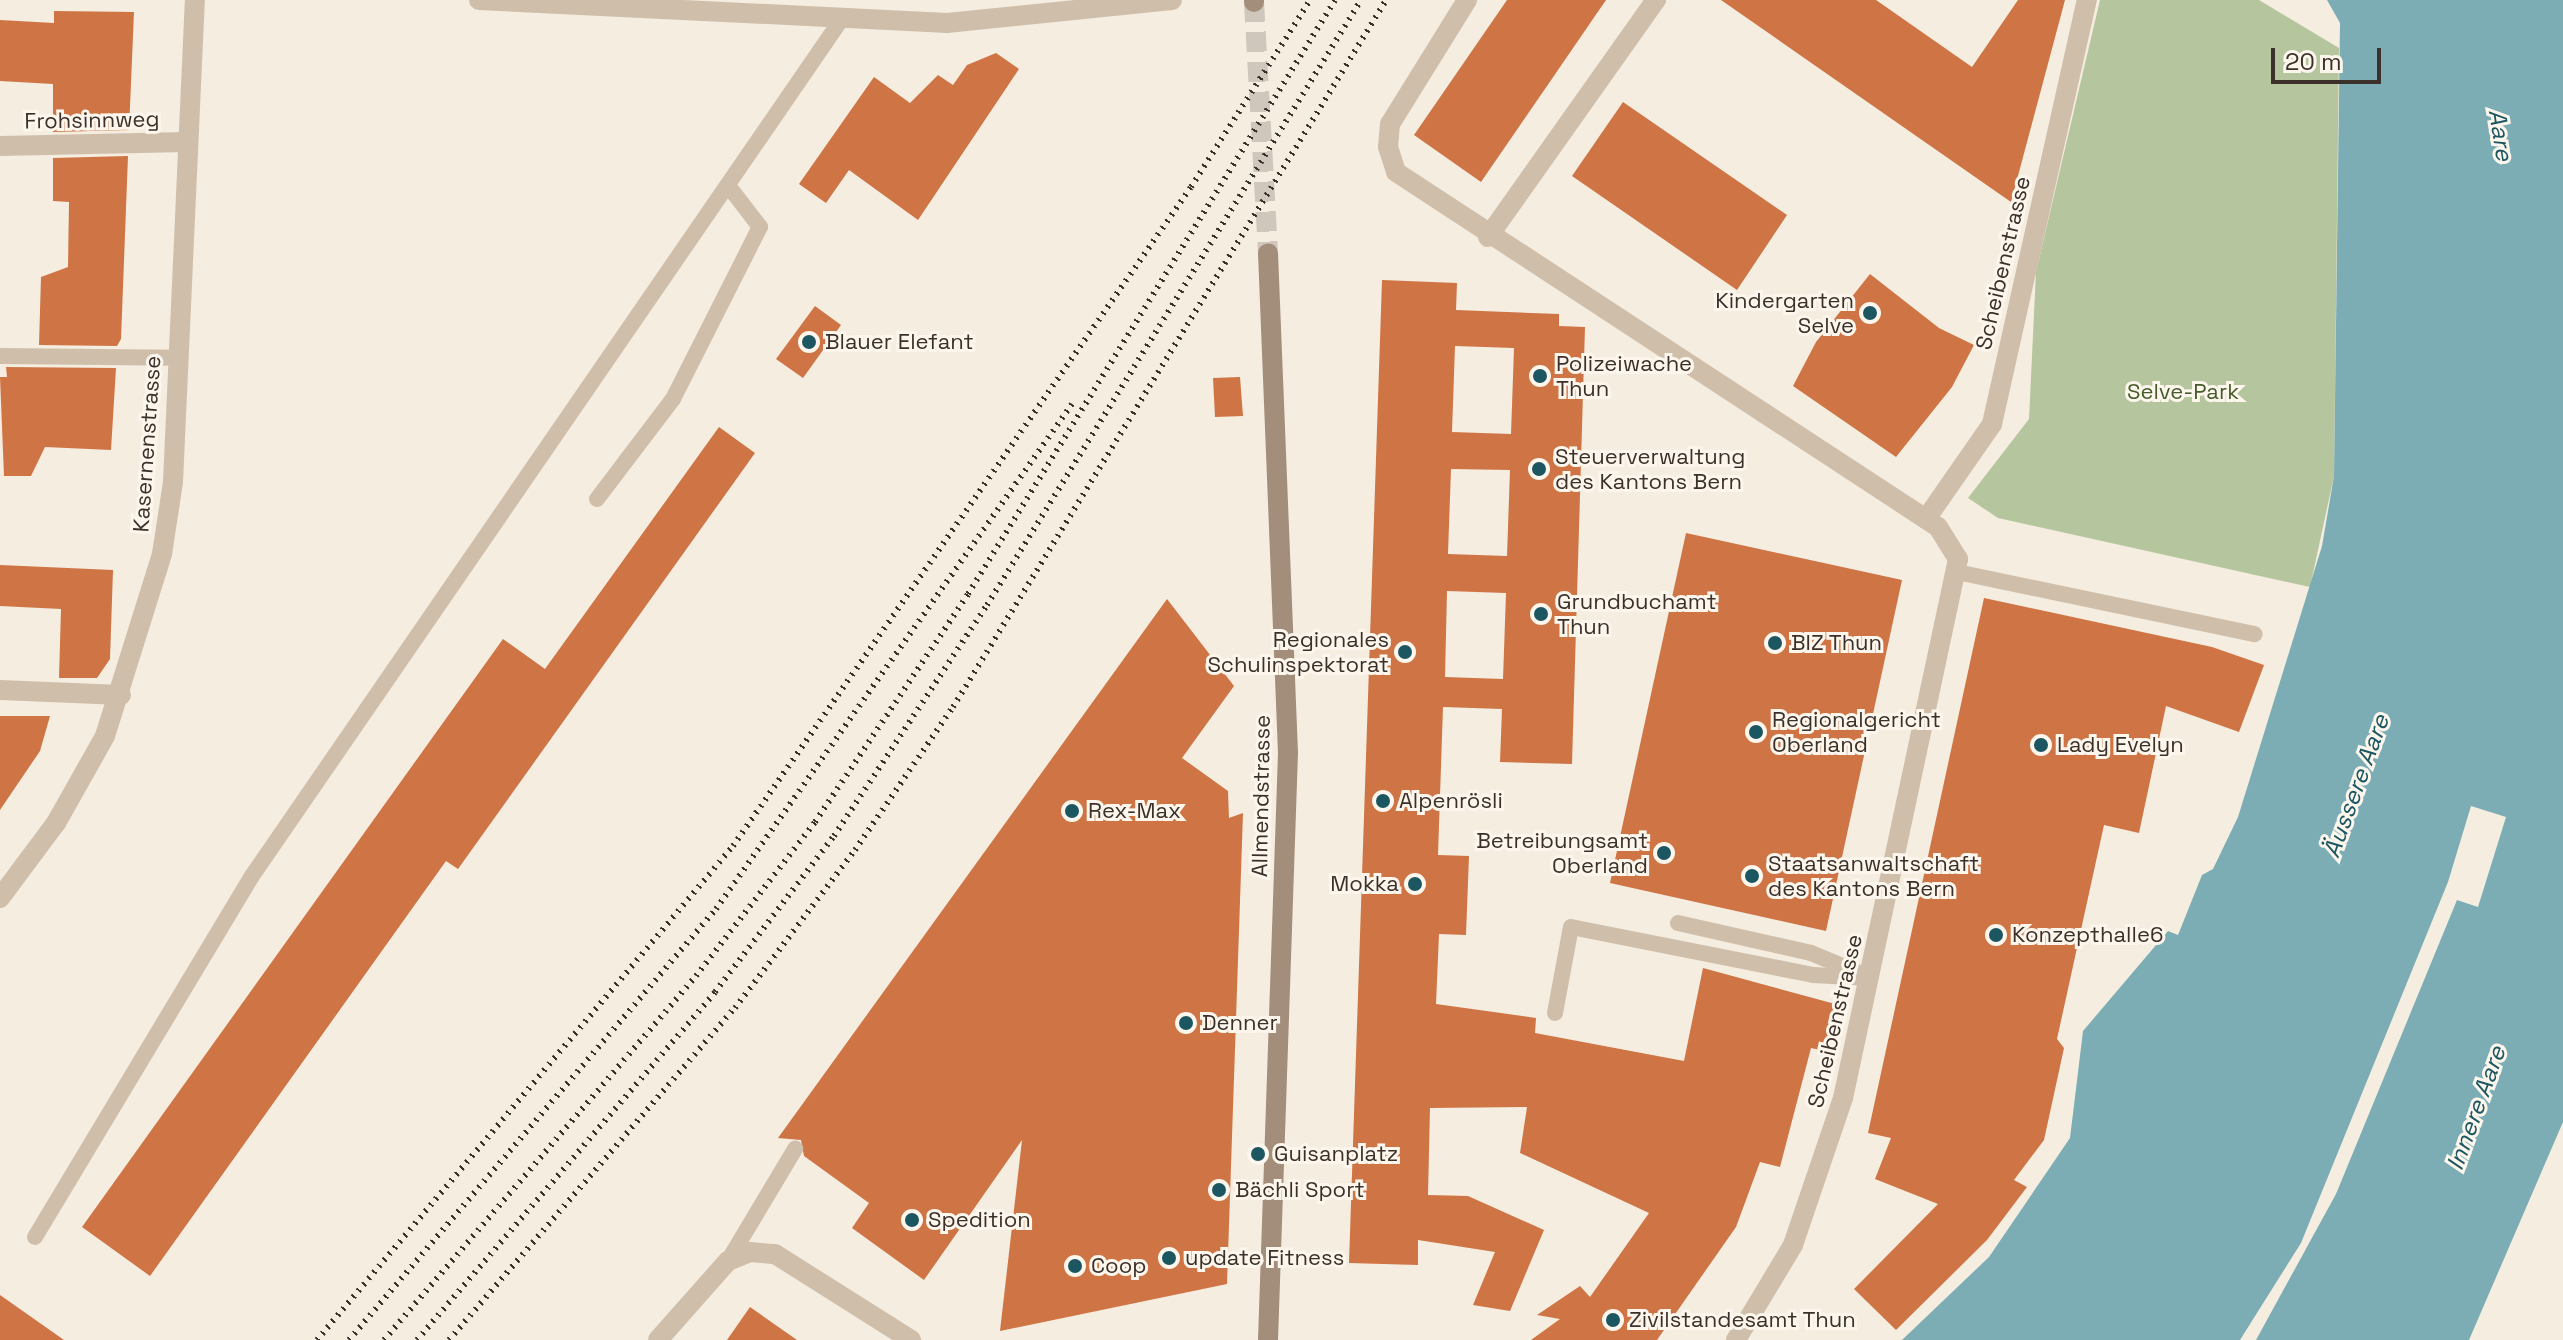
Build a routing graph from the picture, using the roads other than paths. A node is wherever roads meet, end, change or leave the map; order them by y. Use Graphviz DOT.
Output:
graph roads {
  1 [pos="195,0"];
  2 [pos="479,0"];
  3 [pos="1172,0"];
  4 [pos="1467,0"];
  5 [pos="1656,0"];
  6 [pos="2087,0"];
  7 [pos="572,2"];
  8 [pos="841,20"];
  9 [pos="186,142"];
  10 [pos="0,146"];
  11 [pos="730,188"];
  12 [pos="1488,237"];
  13 [pos="1268,253"];
  14 [pos="0,356"];
  15 [pos="177,358"];
  16 [pos="597,499"];
  17 [pos="1926,519"];
  18 [pos="1957,572"];
  19 [pos="2255,634"];
  20 [pos="0,690"];
  21 [pos="121,695"];
  22 [pos="0,898"];
  23 [pos="1678,923"];
  24 [pos="1870,978"];
  25 [pos="1555,1013"];
  26 [pos="795,1149"];
  27 [pos="35,1237"];
  28 [pos="728,1261"];
  29 [pos="658,1340"];
  30 [pos="911,1340"];
  31 [pos="1268,1340"];
  32 [pos="1736,1340"];
  1 -- 9 [label="street, Kasernenstrasse"];
  2 -- 7 [label="street"];
  3 -- 8 [label="street"];
  4 -- 12 [label="street"];
  5 -- 12 [label="street"];
  6 -- 17 [label="street, Scheibenstrasse"];
  7 -- 8 [label="street"];
  8 -- 11 [label="lane"];
  9 -- 10 [label="street, Frohsinnweg"];
  9 -- 15 [label="street, Kasernenstrasse"];
  11 -- 16 [label="lane"];
  11 -- 27 [label="lane"];
  12 -- 17 [label="street"];
  13 -- 31 [label="main road, Allmendstrasse"];
  14 -- 15 [label="lane"];
  15 -- 21 [label="street, Kasernenstrasse"];
  17 -- 18 [label="street"];
  18 -- 19 [label="lane"];
  18 -- 24 [label="street, Scheibenstrasse"];
  20 -- 21 [label="street"];
  21 -- 22 [label="street, Kasernenstrasse"];
  23 -- 24 [label="lane"];
  24 -- 25 [label="lane"];
  24 -- 32 [label="street, Scheibenstrasse"];
  26 -- 28 [label="lane"];
  28 -- 29 [label="street"];
  28 -- 30 [label="street"];
}
